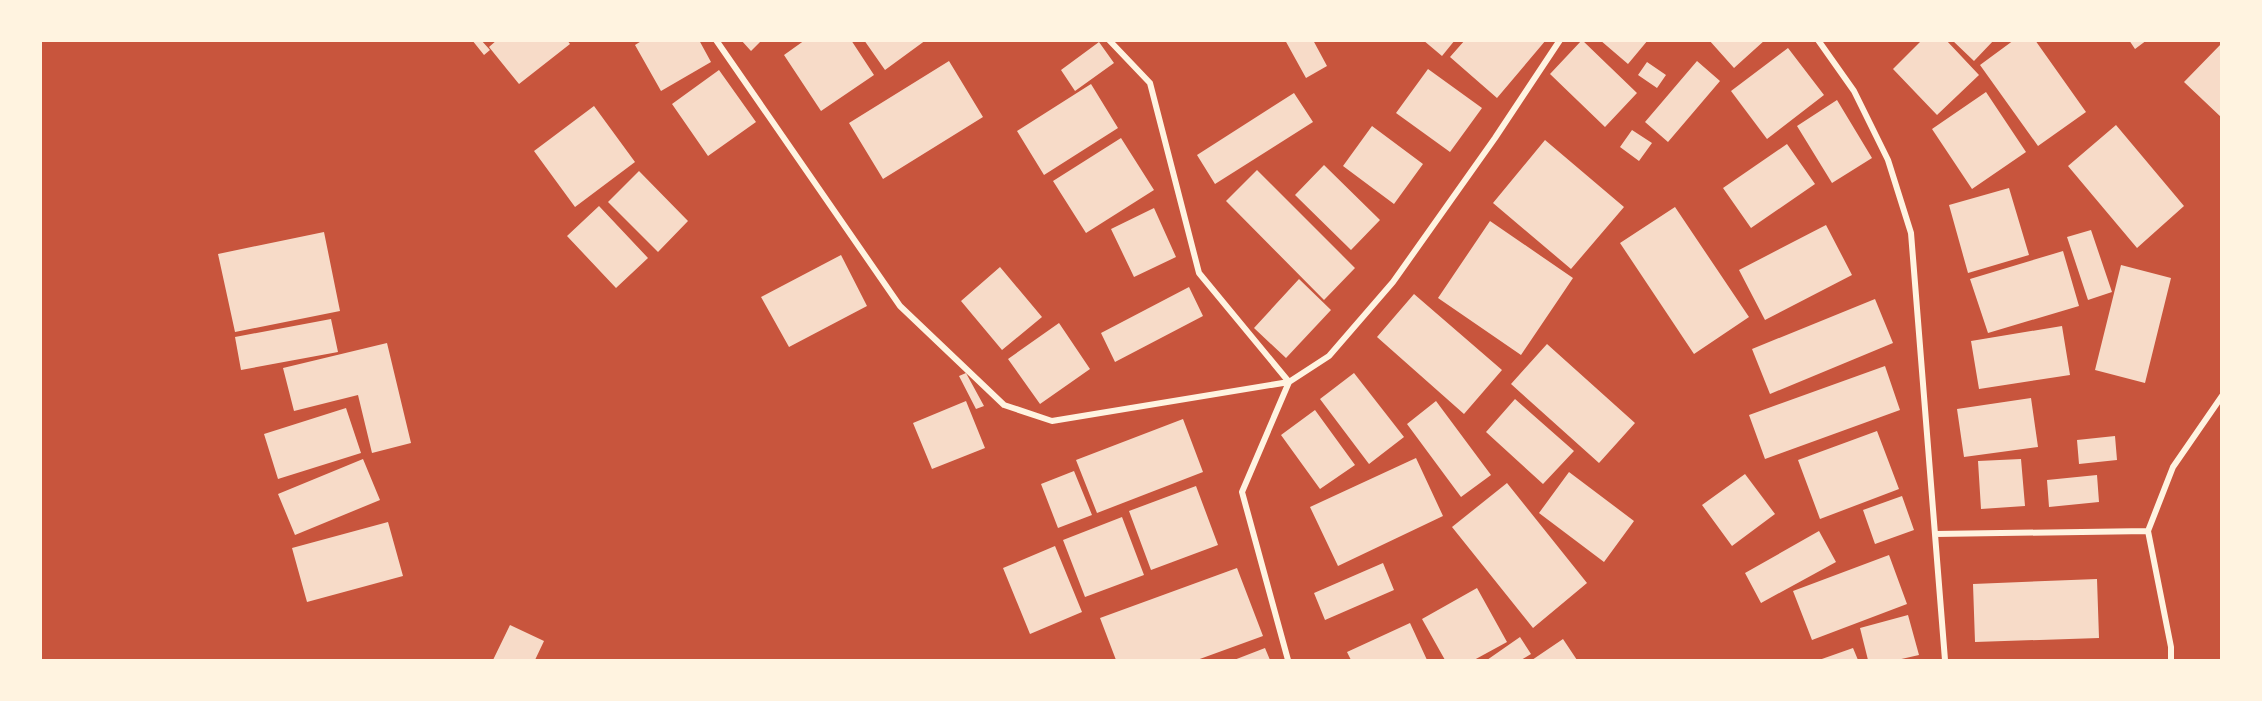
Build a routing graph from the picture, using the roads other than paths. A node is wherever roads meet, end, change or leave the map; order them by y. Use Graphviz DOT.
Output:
graph roads {
  1 [pos="716,40"];
  2 [pos="1109,40"];
  3 [pos="1560,40"];
  4 [pos="1818,40"];
  5 [pos="1289,382"];
  6 [pos="2222,396"];
  7 [pos="2148,531"];
  8 [pos="1935,534"];
  9 [pos="1288,660"];
  10 [pos="1945,660"];
  11 [pos="2170,660"];
  1 -- 5 [label="street"];
  2 -- 5 [label="street"];
  3 -- 5 [label="street"];
  4 -- 8 [label="street"];
  5 -- 9 [label="street"];
  6 -- 7 [label="street"];
  7 -- 8 [label="street"];
  7 -- 11 [label="street"];
  8 -- 10 [label="street"];
}
